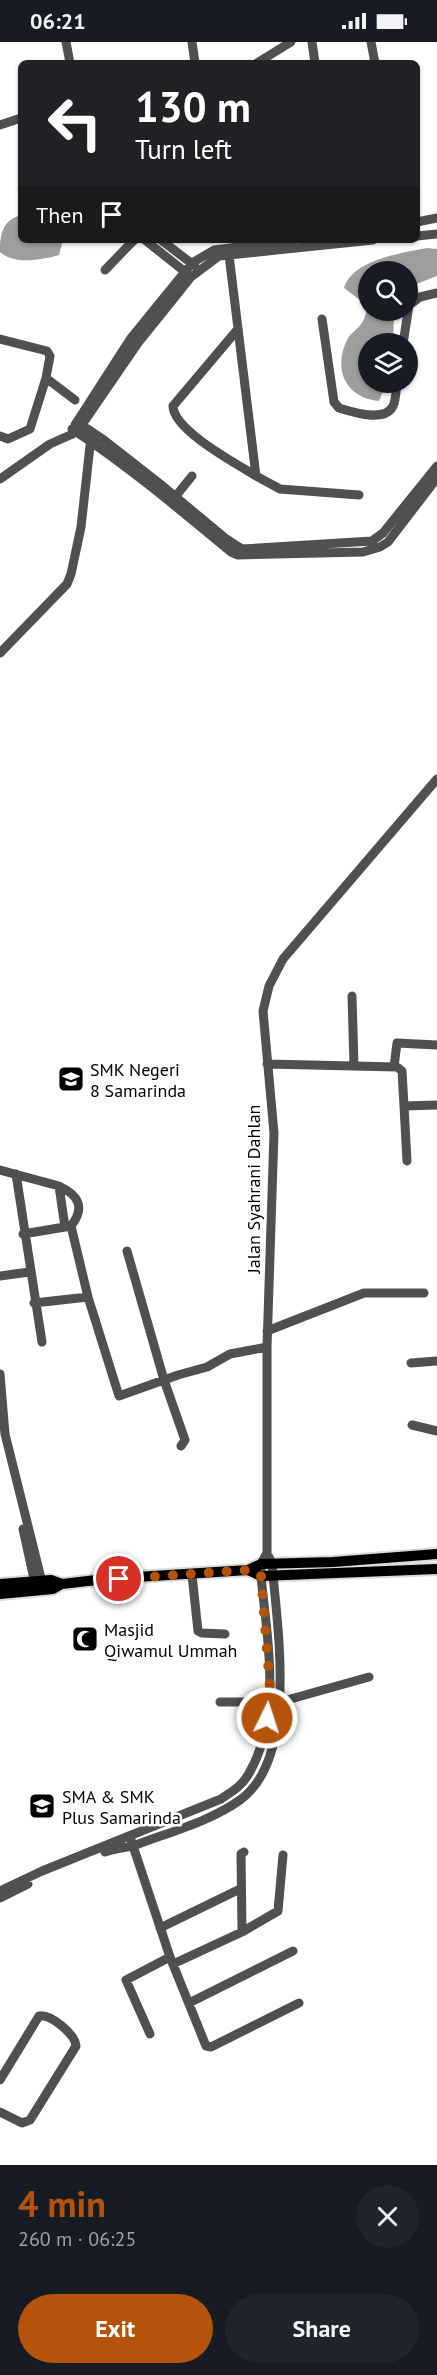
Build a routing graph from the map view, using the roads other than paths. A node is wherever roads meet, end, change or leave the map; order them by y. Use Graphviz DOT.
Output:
graph roads {
  1 [pos="66,42"];
  2 [pos="192,42"];
  3 [pos="291,42"];
  4 [pos="312,42"];
  5 [pos="371,42"];
  6 [pos="69,60"];
  7 [pos="195,60"];
  8 [pos="262,60"];
  9 [pos="315,60"];
  10 [pos="374,60"];
  11 [pos="18,119"];
  12 [pos="0,125"];
  13 [pos="437,218"];
  14 [pos="420,221"];
  15 [pos="437,234"];
  16 [pos="420,236"];
  17 [pos="131,243"];
  18 [pos="149,243"];
  19 [pos="165,243"];
  20 [pos="270,243"];
  21 [pos="330,243"];
  22 [pos="229,255"];
  23 [pos="196,266"];
  24 [pos="105,270"];
  25 [pos="188,274"];
  26 [pos="437,293"];
  27 [pos="322,319"];
  28 [pos="238,329"];
  29 [pos="406,333"];
  30 [pos="1,342"];
  31 [pos="46,378"];
  32 [pos="395,393"];
  33 [pos="75,400"];
  34 [pos="75,429"];
  35 [pos="0,436"];
  36 [pos="91,436"];
  37 [pos="437,466"];
  38 [pos="192,476"];
  39 [pos="256,476"];
  40 [pos="437,478"];
  41 [pos="0,479"];
  42 [pos="359,495"];
  43 [pos="175,497"];
  44 [pos="0,653"];
  45 [pos="437,779"];
  46 [pos="352,996"];
  47 [pos="437,1045"];
  48 [pos="267,1064"];
  49 [pos="354,1066"];
  50 [pos="394,1067"];
  51 [pos="437,1105"];
  52 [pos="404,1106"];
  53 [pos="407,1161"];
  54 [pos="0,1170"];
  55 [pos="16,1174"];
  56 [pos="59,1186"];
  57 [pos="68,1226"];
  58 [pos="23,1234"];
  59 [pos="127,1251"];
  60 [pos="30,1272"];
  61 [pos="0,1276"];
  62 [pos="424,1293"];
  63 [pos="88,1297"];
  64 [pos="34,1303"];
  65 [pos="267,1331"];
  66 [pos="42,1342"];
  67 [pos="264,1348"];
  68 [pos="437,1361"];
  69 [pos="411,1363"];
  70 [pos="0,1374"];
  71 [pos="164,1380"];
  72 [pos="1,1407"];
  73 [pos="412,1425"];
  74 [pos="0,1427"];
  75 [pos="437,1431"];
  76 [pos="181,1446"];
  77 [pos="437,1554"];
  78 [pos="269,1568"];
  79 [pos="437,1569"];
  80 [pos="248,1570"];
  81 [pos="192,1575"];
  82 [pos="261,1576"];
  83 [pos="0,1584"];
  84 [pos="39,1586"];
  85 [pos="0,1594"];
  86 [pos="225,1634"];
  87 [pos="369,1677"];
  88 [pos="220,1702"];
  89 [pos="280,1702"];
  90 [pos="268,1703"];
  91 [pos="129,1835"];
  92 [pos="133,1846"];
  93 [pos="244,1852"];
  94 [pos="283,1855"];
  95 [pos="240,1889"];
  96 [pos="0,1892"];
  97 [pos="0,1898"];
  98 [pos="160,1928"];
  99 [pos="242,1932"];
  100 [pos="293,1951"];
  101 [pos="172,1961"];
  102 [pos="189,2003"];
  103 [pos="299,2003"];
  104 [pos="150,2034"];
  105 [pos="0,2080"];
  106 [pos="0,2112"];
  1 -- 6 [label="street"];
  2 -- 7 [label="street"];
  3 -- 8 [label="street"];
  4 -- 9 [label="street"];
  5 -- 10 [label="street"];
  11 -- 12 [label="street"];
  13 -- 14 [label="street"];
  15 -- 16 [label="street"];
  17 -- 24 [label="street"];
  18 -- 25 [label="street"];
  19 -- 23 [label="street"];
  20 -- 23 [label="street"];
  21 -- 22 [label="street"];
  22 -- 23 [label="street"];
  22 -- 28 [label="street"];
  23 -- 25 [label="street"];
  25 -- 34 [label="street"];
  26 -- 29 [label="street"];
  27 -- 32 [label="street"];
  28 -- 39 [label="street"];
  28 -- 39 [label="street"];
  30 -- 31 [label="street"];
  31 -- 33 [label="street"];
  31 -- 35 [label="street"];
  34 -- 36 [label="street"];
  34 -- 41 [label="street"];
  36 -- 40 [label="street"];
  36 -- 43 [label="street"];
  36 -- 44 [label="street"];
  37 -- 43 [label="street"];
  38 -- 43 [label="street"];
  39 -- 42 [label="street"];
  45 -- 48 [label="street, Jalan Syahrani Dahlan"];
  46 -- 49 [label="street"];
  47 -- 50 [label="street"];
  48 -- 49 [label="street"];
  48 -- 65 [label="street, Jalan Syahrani Dahlan"];
  49 -- 50 [label="street"];
  50 -- 52 [label="street"];
  51 -- 52 [label="street"];
  52 -- 53 [label="street"];
  54 -- 55 [label="street"];
  55 -- 56 [label="street"];
  55 -- 58 [label="street"];
  56 -- 57 [label="street"];
  56 -- 57 [label="street"];
  57 -- 58 [label="street"];
  57 -- 63 [label="street"];
  58 -- 60 [label="street"];
  59 -- 71 [label="street"];
  60 -- 61 [label="street"];
  60 -- 64 [label="street"];
  62 -- 65 [label="street"];
  63 -- 64 [label="street"];
  63 -- 71 [label="street"];
  64 -- 66 [label="street"];
  65 -- 67 [label="street, Jalan Syahrani Dahlan"];
  67 -- 71 [label="street"];
  67 -- 78 [label="street, Jalan Syahrani Dahlan"];
  68 -- 69 [label="street"];
  70 -- 72 [label="street"];
  71 -- 76 [label="street"];
  72 -- 84 [label="street"];
  73 -- 75 [label="street"];
  74 -- 84 [label="street"];
  77 -- 78 [label="main road"];
  78 -- 79 [label="main road"];
  78 -- 80 [label="main road"];
  78 -- 82 [label="main road"];
  78 -- 89 [label="street"];
  80 -- 81 [label="main road"];
  80 -- 82 [label="main road"];
  81 -- 84 [label="main road"];
  81 -- 86 [label="street"];
  82 -- 90 [label="street"];
  83 -- 84 [label="main road"];
  84 -- 85 [label="main road"];
  87 -- 89 [label="street"];
  88 -- 90 [label="street"];
  89 -- 90 [label="street"];
  89 -- 92 [label="street"];
  90 -- 91 [label="street"];
  91 -- 92 [label="street"];
  91 -- 96 [label="street"];
  92 -- 97 [label="street"];
  92 -- 98 [label="street"];
  93 -- 95 [label="street"];
  94 -- 99 [label="street"];
  95 -- 98 [label="street"];
  95 -- 99 [label="street"];
  98 -- 101 [label="street"];
  99 -- 101 [label="street"];
  100 -- 102 [label="street"];
  101 -- 102 [label="street"];
  101 -- 104 [label="street"];
  102 -- 103 [label="street"];
  105 -- 106 [label="street"];
}
